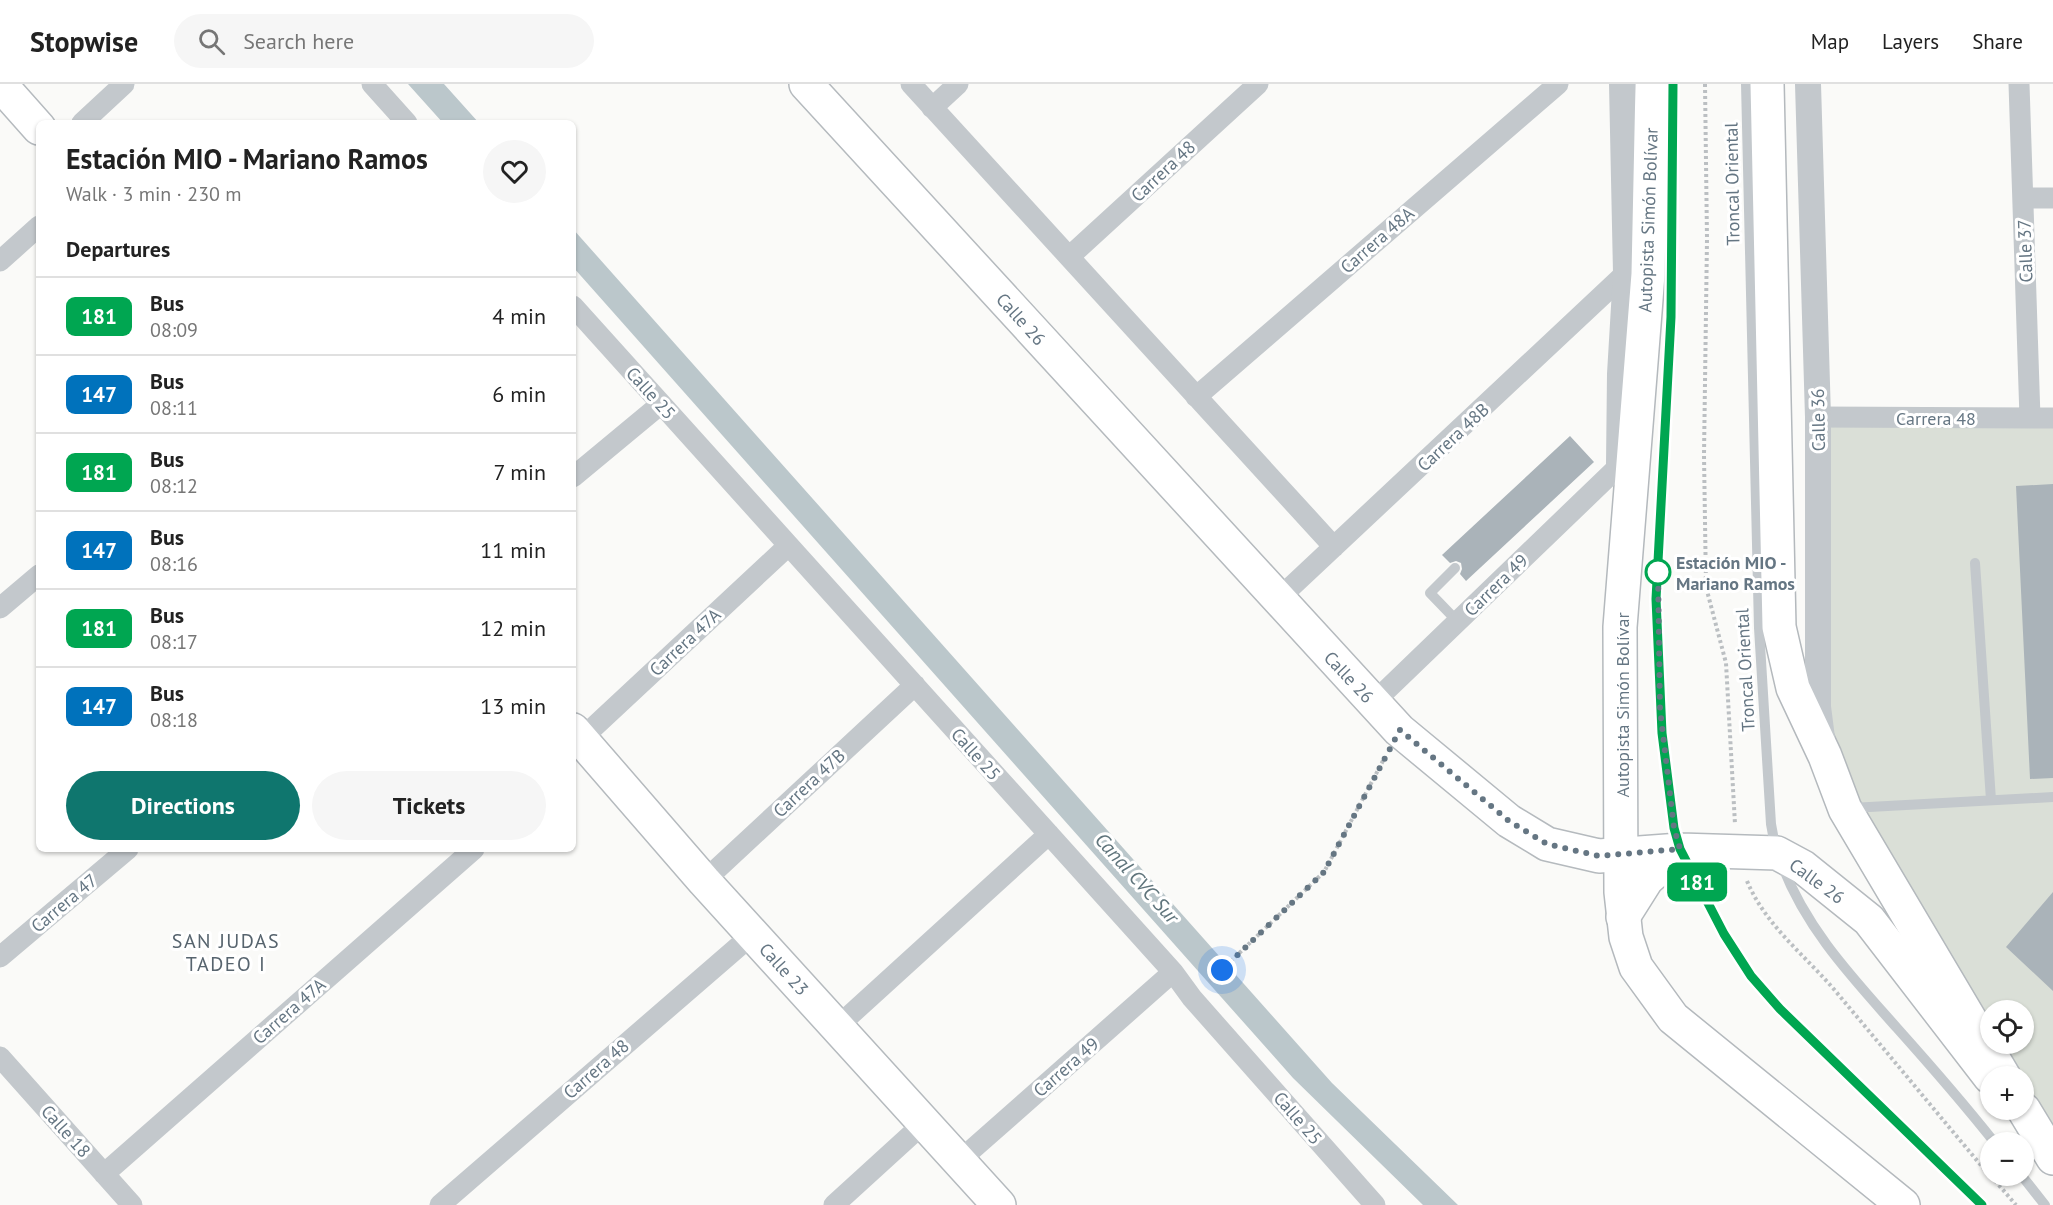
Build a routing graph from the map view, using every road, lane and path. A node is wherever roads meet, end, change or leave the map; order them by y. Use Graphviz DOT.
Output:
graph roads {
  1 [pos="0,84"];
  2 [pos="124,84"];
  3 [pos="372,84"];
  4 [pos="806,84"];
  5 [pos="911,84"];
  6 [pos="958,84"];
  7 [pos="1258,84"];
  8 [pos="1558,84"];
  9 [pos="1622,84"];
  10 [pos="1652,84"];
  11 [pos="1673,84"];
  12 [pos="1705,84"];
  13 [pos="1746,84"];
  14 [pos="1767,84"];
  15 [pos="1808,84"];
  16 [pos="2019,84"];
  17 [pos="932,108"];
  18 [pos="85,120"];
  19 [pos="404,120"];
  20 [pos="36,125"];
  21 [pos="2023,198"];
  22 [pos="2053,198"];
  23 [pos="36,229"];
  24 [pos="1069,257"];
  25 [pos="0,261"];
  26 [pos="1626,273"];
  27 [pos="576,309"];
  28 [pos="1196,397"];
  29 [pos="661,404"];
  30 [pos="1818,417"];
  31 [pos="2031,418"];
  32 [pos="2053,418"];
  33 [pos="1619,466"];
  34 [pos="576,475"];
  35 [pos="788,546"];
  36 [pos="1334,547"];
  37 [pos="1975,562"];
  38 [pos="1455,568"];
  39 [pos="36,578"];
  40 [pos="1278,600"];
  41 [pos="0,608"];
  42 [pos="1458,622"];
  43 [pos="1620,627"];
  44 [pos="915,685"];
  45 [pos="1373,703"];
  46 [pos="1400,730"];
  47 [pos="579,745"];
  48 [pos="1825,756"];
  49 [pos="1734,796"];
  50 [pos="2053,797"];
  51 [pos="1991,800"];
  52 [pos="1845,809"];
  53 [pos="1049,834"];
  54 [pos="1680,849"];
  55 [pos="124,852"];
  56 [pos="471,852"];
  57 [pos="1737,852"];
  58 [pos="1777,853"];
  59 [pos="1622,854"];
  60 [pos="704,881"];
  61 [pos="1623,917"];
  62 [pos="753,934"];
  63 [pos="0,957"];
  64 [pos="1173,972"];
  65 [pos="1205,985"];
  66 [pos="837,1027"];
  67 [pos="0,1058"];
  68 [pos="1982,1066"];
  69 [pos="1997,1066"];
  70 [pos="2024,1120"];
  71 [pos="2030,1120"];
  72 [pos="924,1123"];
  73 [pos="1986,1132"];
  74 [pos="2051,1155"];
  75 [pos="959,1161"];
  76 [pos="1980,1163"];
  77 [pos="104,1174"];
  78 [pos="2000,1186"];
  79 [pos="2030,1186"];
  80 [pos="132,1205"];
  81 [pos="440,1205"];
  82 [pos="834,1205"];
  83 [pos="999,1205"];
  84 [pos="1375,1205"];
  85 [pos="1903,1205"];
  86 [pos="1982,1205"];
  87 [pos="2016,1205"];
  88 [pos="2045,1205"];
  1 -- 20 [label="main road"];
  2 -- 18 [label="street"];
  3 -- 19 [label="street"];
  4 -- 40 [label="main road, Calle 26"];
  5 -- 17 [label="street"];
  6 -- 17 [label="street"];
  7 -- 24 [label="street, Carrera 48"];
  8 -- 28 [label="street, Carrera 48A"];
  9 -- 26 [label="street"];
  10 -- 43 [label="main road, Autopista Simón Bolívar"];
  11 -- 54 [label="lane"];
  12 -- 49 [label="path"];
  13 -- 58 [label="lane, Troncal Oriental"];
  14 -- 48 [label="main road"];
  15 -- 30 [label="street, Calle 36"];
  16 -- 21 [label="street, Calle 37"];
  17 -- 24 [label="street"];
  21 -- 22 [label="street"];
  21 -- 31 [label="street, Calle 37"];
  23 -- 25 [label="street"];
  24 -- 28 [label="street"];
  26 -- 33 [label="street"];
  26 -- 36 [label="street, Carrera 48B"];
  27 -- 29 [label="street, Calle 25"];
  28 -- 36 [label="street"];
  29 -- 34 [label="street"];
  29 -- 35 [label="street, Calle 25"];
  30 -- 31 [label="street, Carrera 48"];
  30 -- 48 [label="street, Calle 36"];
  31 -- 32 [label="street, Carrera 48"];
  33 -- 42 [label="street, Carrera 49"];
  33 -- 43 [label="street"];
  35 -- 44 [label="street, Calle 25"];
  35 -- 47 [label="street, Carrera 47A"];
  36 -- 40 [label="street, Carrera 48B"];
  37 -- 51 [label="lane"];
  38 -- 42 [label="lane"];
  39 -- 41 [label="street"];
  40 -- 45 [label="main road, Calle 26"];
  42 -- 45 [label="street, Carrera 49"];
  43 -- 59 [label="main road, Autopista Simón Bolívar"];
  44 -- 53 [label="street, Calle 25"];
  44 -- 60 [label="street, Carrera 47B"];
  45 -- 46 [label="main road, Calle 26"];
  46 -- 59 [label="main road, Calle 26"];
  46 -- 65 [label="path"];
  47 -- 60 [label="main road, Calle 23"];
  48 -- 52 [label="main road"];
  50 -- 51 [label="lane"];
  51 -- 52 [label="lane"];
  52 -- 69 [label="main road"];
  53 -- 64 [label="street, Calle 25"];
  53 -- 66 [label="street"];
  54 -- 57 [label="main road, Calle 26"];
  54 -- 59 [label="main road, Calle 26"];
  54 -- 61 [label="main road"];
  54 -- 86 [label="lane"];
  55 -- 63 [label="street, Carrera 47"];
  56 -- 77 [label="street, Carrera 47A"];
  57 -- 58 [label="main road, Calle 26"];
  57 -- 76 [label="path"];
  58 -- 68 [label="main road, Calle 26"];
  58 -- 73 [label="lane, Troncal Oriental"];
  59 -- 61 [label="main road, Autopista Simón Bolívar"];
  60 -- 62 [label="main road, Calle 23"];
  61 -- 85 [label="main road, Autopista Simón Bolívar"];
  62 -- 66 [label="main road, Calle 23"];
  62 -- 81 [label="street, Carrera 48"];
  64 -- 75 [label="street, Carrera 49"];
  64 -- 84 [label="street, Calle 25"];
  66 -- 72 [label="main road, Calle 23"];
  67 -- 77 [label="street, Calle 18"];
  70 -- 74 [label="main road"];
  71 -- 74 [label="main road"];
  72 -- 75 [label="main road, Calle 23"];
  72 -- 82 [label="street"];
  75 -- 83 [label="main road, Calle 23"];
  77 -- 80 [label="street, Calle 18"];
  78 -- 87 [label="path"];
  79 -- 88 [label="lane"];
}
